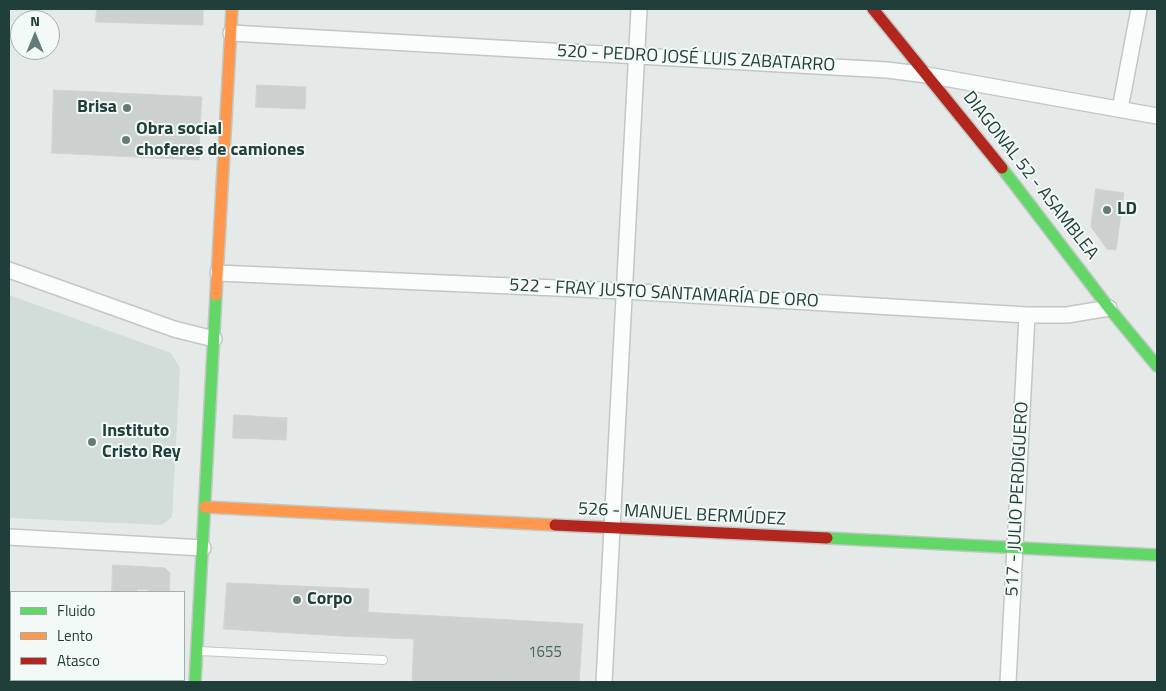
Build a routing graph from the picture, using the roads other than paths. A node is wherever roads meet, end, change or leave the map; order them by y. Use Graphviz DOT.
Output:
graph roads {
  1 [pos="232,9"];
  2 [pos="639,9"];
  3 [pos="873,9"];
  4 [pos="1139,9"];
  5 [pos="231,33"];
  6 [pos="636,55"];
  7 [pos="927,74"];
  8 [pos="1120,110"];
  9 [pos="1157,116"];
  10 [pos="9,270"];
  11 [pos="218,273"];
  12 [pos="624,291"];
  13 [pos="1109,308"];
  14 [pos="1027,315"];
  15 [pos="214,339"];
  16 [pos="1157,366"];
  17 [pos="205,506"];
  18 [pos="612,529"];
  19 [pos="9,537"];
  20 [pos="203,548"];
  21 [pos="1015,549"];
  22 [pos="1157,555"];
  23 [pos="197,650"];
  24 [pos="383,660"];
  25 [pos="195,682"];
  26 [pos="604,682"];
  27 [pos="1008,682"];
  1 -- 5 [label="street"];
  2 -- 6 [label="street"];
  3 -- 7 [label="street, DIAGONAL 52 - ASAMBLEA"];
  4 -- 8 [label="street"];
  5 -- 6 [label="street, 520 - PEDRO JOSÉ LUIS ZABATARRO"];
  5 -- 11 [label="street"];
  6 -- 7 [label="street, 520 - PEDRO JOSÉ LUIS ZABATARRO"];
  6 -- 12 [label="street"];
  7 -- 8 [label="street, 520 - PEDRO JOSÉ LUIS ZABATARRO"];
  7 -- 13 [label="street, DIAGONAL 52 - ASAMBLEA"];
  8 -- 9 [label="street, 520 - PEDRO JOSÉ LUIS ZABATARRO"];
  10 -- 15 [label="street"];
  11 -- 12 [label="street, 522 - FRAY JUSTO SANTAMARÍA DE ORO"];
  11 -- 15 [label="street"];
  12 -- 14 [label="street, 522 - FRAY JUSTO SANTAMARÍA DE ORO"];
  12 -- 18 [label="street"];
  13 -- 14 [label="street, 522 - FRAY JUSTO SANTAMARÍA DE ORO"];
  13 -- 16 [label="street, DIAGONAL 52 - ASAMBLEA"];
  14 -- 21 [label="street, 517 - JULIO PERDIGUERO"];
  15 -- 17 [label="street"];
  17 -- 18 [label="street, 526 - MANUEL BERMÚDEZ"];
  17 -- 20 [label="street"];
  18 -- 21 [label="street, 526 - MANUEL BERMÚDEZ"];
  18 -- 26 [label="street"];
  19 -- 20 [label="street"];
  20 -- 23 [label="street"];
  21 -- 22 [label="street, 526 - MANUEL BERMÚDEZ"];
  21 -- 27 [label="street, 517 - JULIO PERDIGUERO"];
  23 -- 24 [label="lane"];
  23 -- 25 [label="street"];
}
